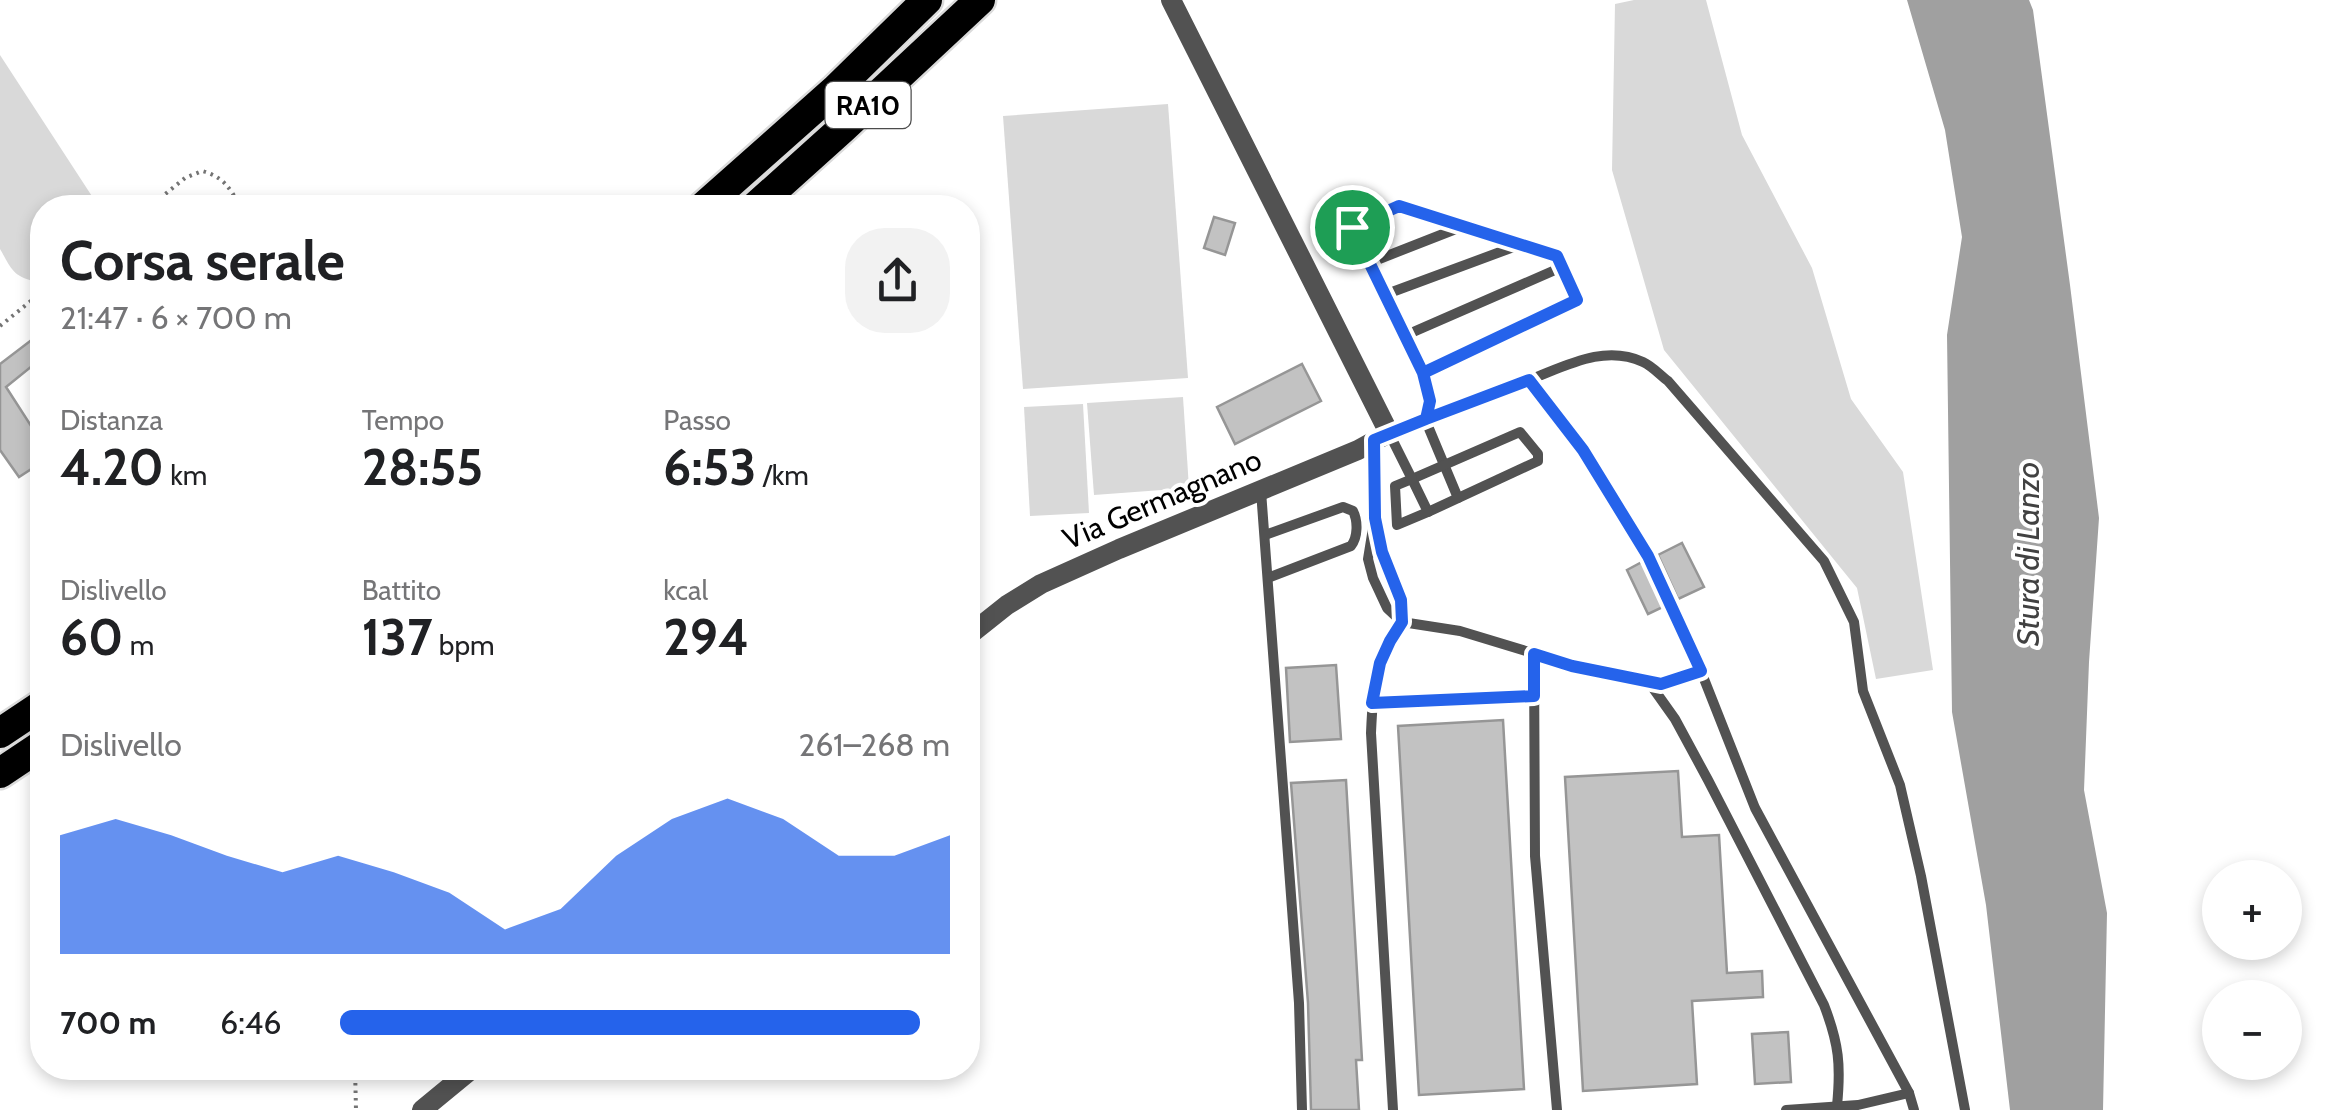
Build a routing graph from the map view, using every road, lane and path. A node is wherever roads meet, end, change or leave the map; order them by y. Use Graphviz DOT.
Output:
graph roads {
  1 [pos="927,0"];
  2 [pos="980,0"];
  3 [pos="1171,0"];
  4 [pos="164,195"];
  5 [pos="233,195"];
  6 [pos="717,195"];
  7 [pos="768,195"];
  8 [pos="1463,226"];
  9 [pos="1521,244"];
  10 [pos="1369,263"];
  11 [pos="1562,267"];
  12 [pos="1384,294"];
  13 [pos="30,302"];
  14 [pos="0,326"];
  15 [pos="1404,336"];
  16 [pos="1423,373"];
  17 [pos="1529,380"];
  18 [pos="1426,419"];
  19 [pos="1381,436"];
  20 [pos="1443,466"];
  21 [pos="1412,479"];
  22 [pos="1261,490"];
  23 [pos="1458,498"];
  24 [pos="1428,512"];
  25 [pos="1375,518"];
  26 [pos="1265,535"];
  27 [pos="1268,578"];
  28 [pos="1402,622"];
  29 [pos="980,626"];
  30 [pos="1534,654"];
  31 [pos="1701,671"];
  32 [pos="1648,681"];
  33 [pos="1534,696"];
  34 [pos="1372,703"];
  35 [pos="30,713"];
  36 [pos="0,733"];
  37 [pos="30,753"];
  38 [pos="0,773"];
  39 [pos="355,1080"];
  40 [pos="458,1080"];
  41 [pos="1909,1093"];
  42 [pos="1836,1106"];
  43 [pos="1867,1106"];
  44 [pos="356,1110"];
  45 [pos="422,1110"];
  46 [pos="1302,1110"];
  47 [pos="1393,1110"];
  48 [pos="1557,1110"];
  49 [pos="1786,1110"];
  50 [pos="1914,1110"];
  51 [pos="1965,1110"];
  1 -- 6 [label="highway, RA10"];
  2 -- 7 [label="highway, RA10"];
  3 -- 19 [label="street"];
  4 -- 5 [label="path"];
  8 -- 9 [label="lane"];
  8 -- 10 [label="lane"];
  8 -- 10 [label="lane"];
  9 -- 11 [label="lane"];
  9 -- 12 [label="lane"];
  10 -- 12 [label="lane"];
  11 -- 15 [label="lane"];
  11 -- 16 [label="lane"];
  12 -- 15 [label="lane"];
  13 -- 14 [label="path"];
  15 -- 16 [label="lane"];
  16 -- 18 [label="lane"];
  17 -- 18 [label="lane, Via Germagnano"];
  17 -- 31 [label="lane"];
  17 -- 51 [label="lane, Via Germagnano"];
  18 -- 19 [label="lane, Via Germagnano"];
  18 -- 20 [label="lane"];
  19 -- 21 [label="lane"];
  19 -- 22 [label="street, Via Germagnano"];
  19 -- 25 [label="lane"];
  20 -- 21 [label="lane"];
  20 -- 23 [label="lane"];
  20 -- 23 [label="lane"];
  21 -- 24 [label="lane"];
  21 -- 24 [label="lane"];
  22 -- 26 [label="lane"];
  22 -- 29 [label="street, Via Germagnano"];
  23 -- 24 [label="lane"];
  25 -- 28 [label="lane"];
  25 -- 28 [label="lane"];
  26 -- 27 [label="lane"];
  26 -- 27 [label="lane"];
  27 -- 46 [label="lane"];
  28 -- 30 [label="lane"];
  28 -- 34 [label="lane"];
  30 -- 32 [label="lane"];
  30 -- 33 [label="lane"];
  31 -- 32 [label="lane"];
  31 -- 41 [label="lane"];
  32 -- 42 [label="lane"];
  33 -- 34 [label="lane"];
  33 -- 48 [label="lane"];
  34 -- 47 [label="lane"];
  35 -- 36 [label="highway"];
  37 -- 38 [label="highway"];
  39 -- 44 [label="path"];
  40 -- 45 [label="street"];
  41 -- 43 [label="lane"];
  41 -- 50 [label="lane"];
  42 -- 43 [label="lane"];
  42 -- 49 [label="lane"];
}
